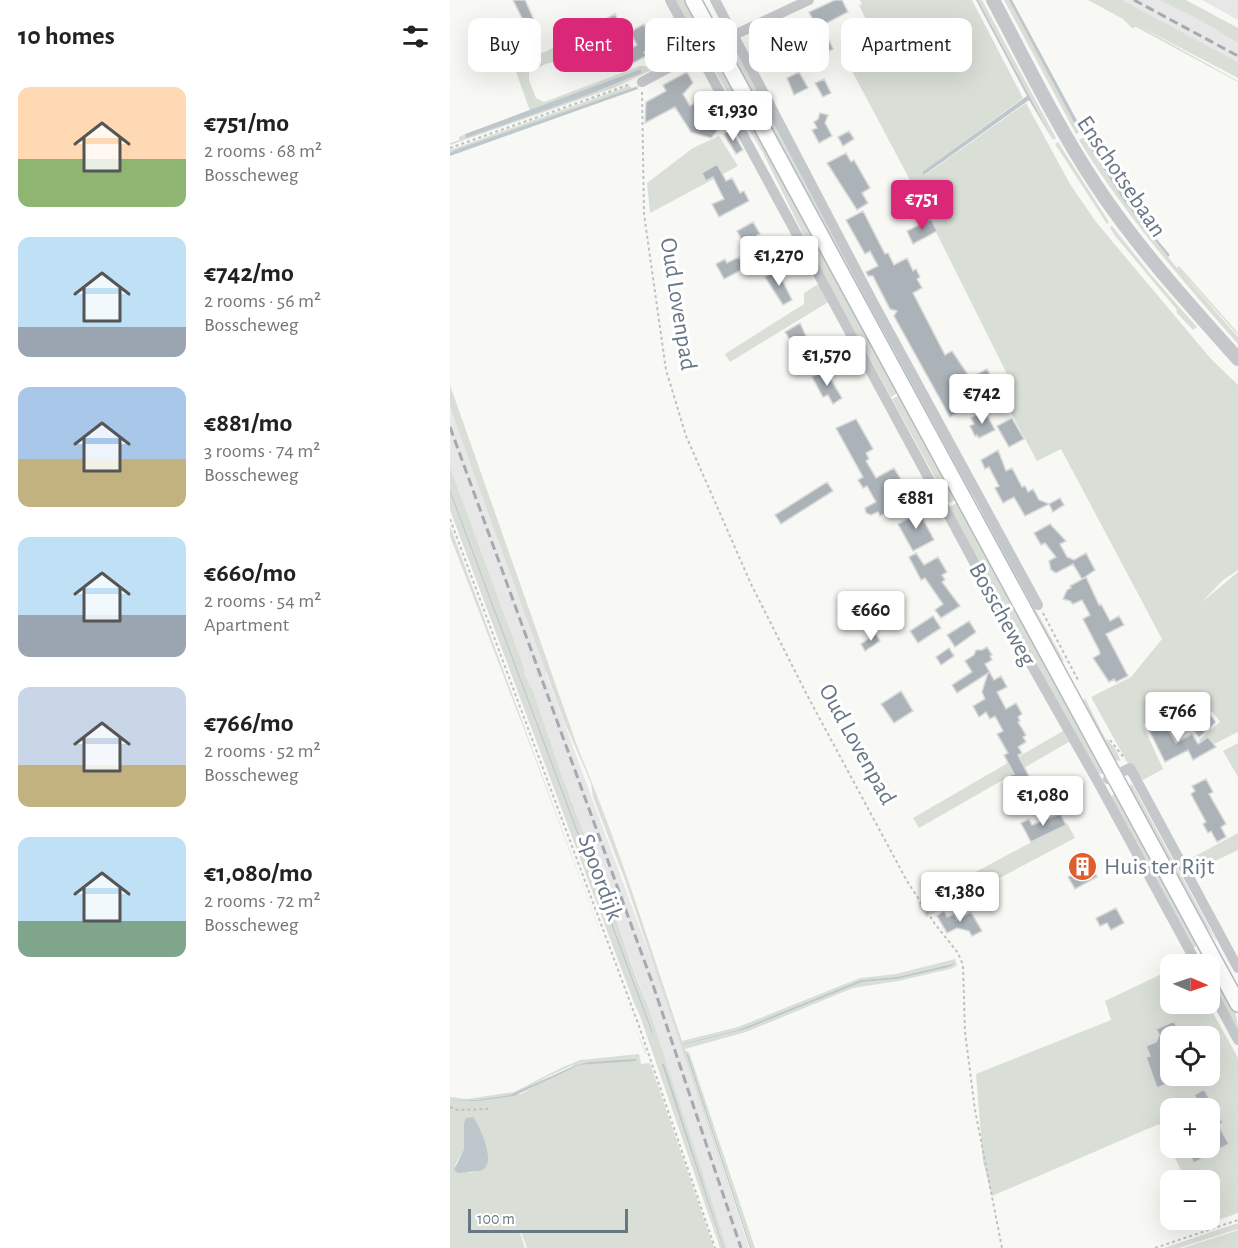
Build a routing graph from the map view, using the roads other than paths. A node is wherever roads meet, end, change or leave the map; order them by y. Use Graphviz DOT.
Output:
graph roads {
  1 [pos="670,0"];
  2 [pos="693,0"];
  3 [pos="715,0"];
  4 [pos="809,0"];
  5 [pos="993,0"];
  6 [pos="680,18"];
  7 [pos="703,18"];
  8 [pos="725,18"];
  9 [pos="737,34"];
  10 [pos="737,41"];
  11 [pos="661,72"];
  12 [pos="709,72"];
  13 [pos="732,72"];
  14 [pos="642,82"];
  15 [pos="1238,359"];
  16 [pos="984,502"];
  17 [pos="969,510"];
  18 [pos="1038,605"];
  19 [pos="1114,775"];
  20 [pos="1099,784"];
  21 [pos="1192,954"];
  22 [pos="1238,969"];
  23 [pos="1238,1004"];
  24 [pos="1220,1006"];
  25 [pos="1238,1040"];
  1 -- 6 [label="street, Bosscheweg"];
  2 -- 7 [label="main road, Bosscheweg"];
  3 -- 8 [label="street, Bosscheweg"];
  4 -- 9 [label="street"];
  5 -- 15 [label="street, Enschotsebaan"];
  10 -- 16 [label="street, Bosscheweg"];
  11 -- 14 [label="street"];
  12 -- 20 [label="street, Bosscheweg"];
  13 -- 17 [label="main road, Bosscheweg"];
  16 -- 17 [label="street"];
  16 -- 18 [label="street, Bosscheweg"];
  17 -- 19 [label="main road, Bosscheweg"];
  19 -- 20 [label="street"];
  19 -- 22 [label="street"];
  19 -- 23 [label="main road, Bosscheweg"];
  20 -- 21 [label="street, Bosscheweg"];
  24 -- 25 [label="street"];
}
